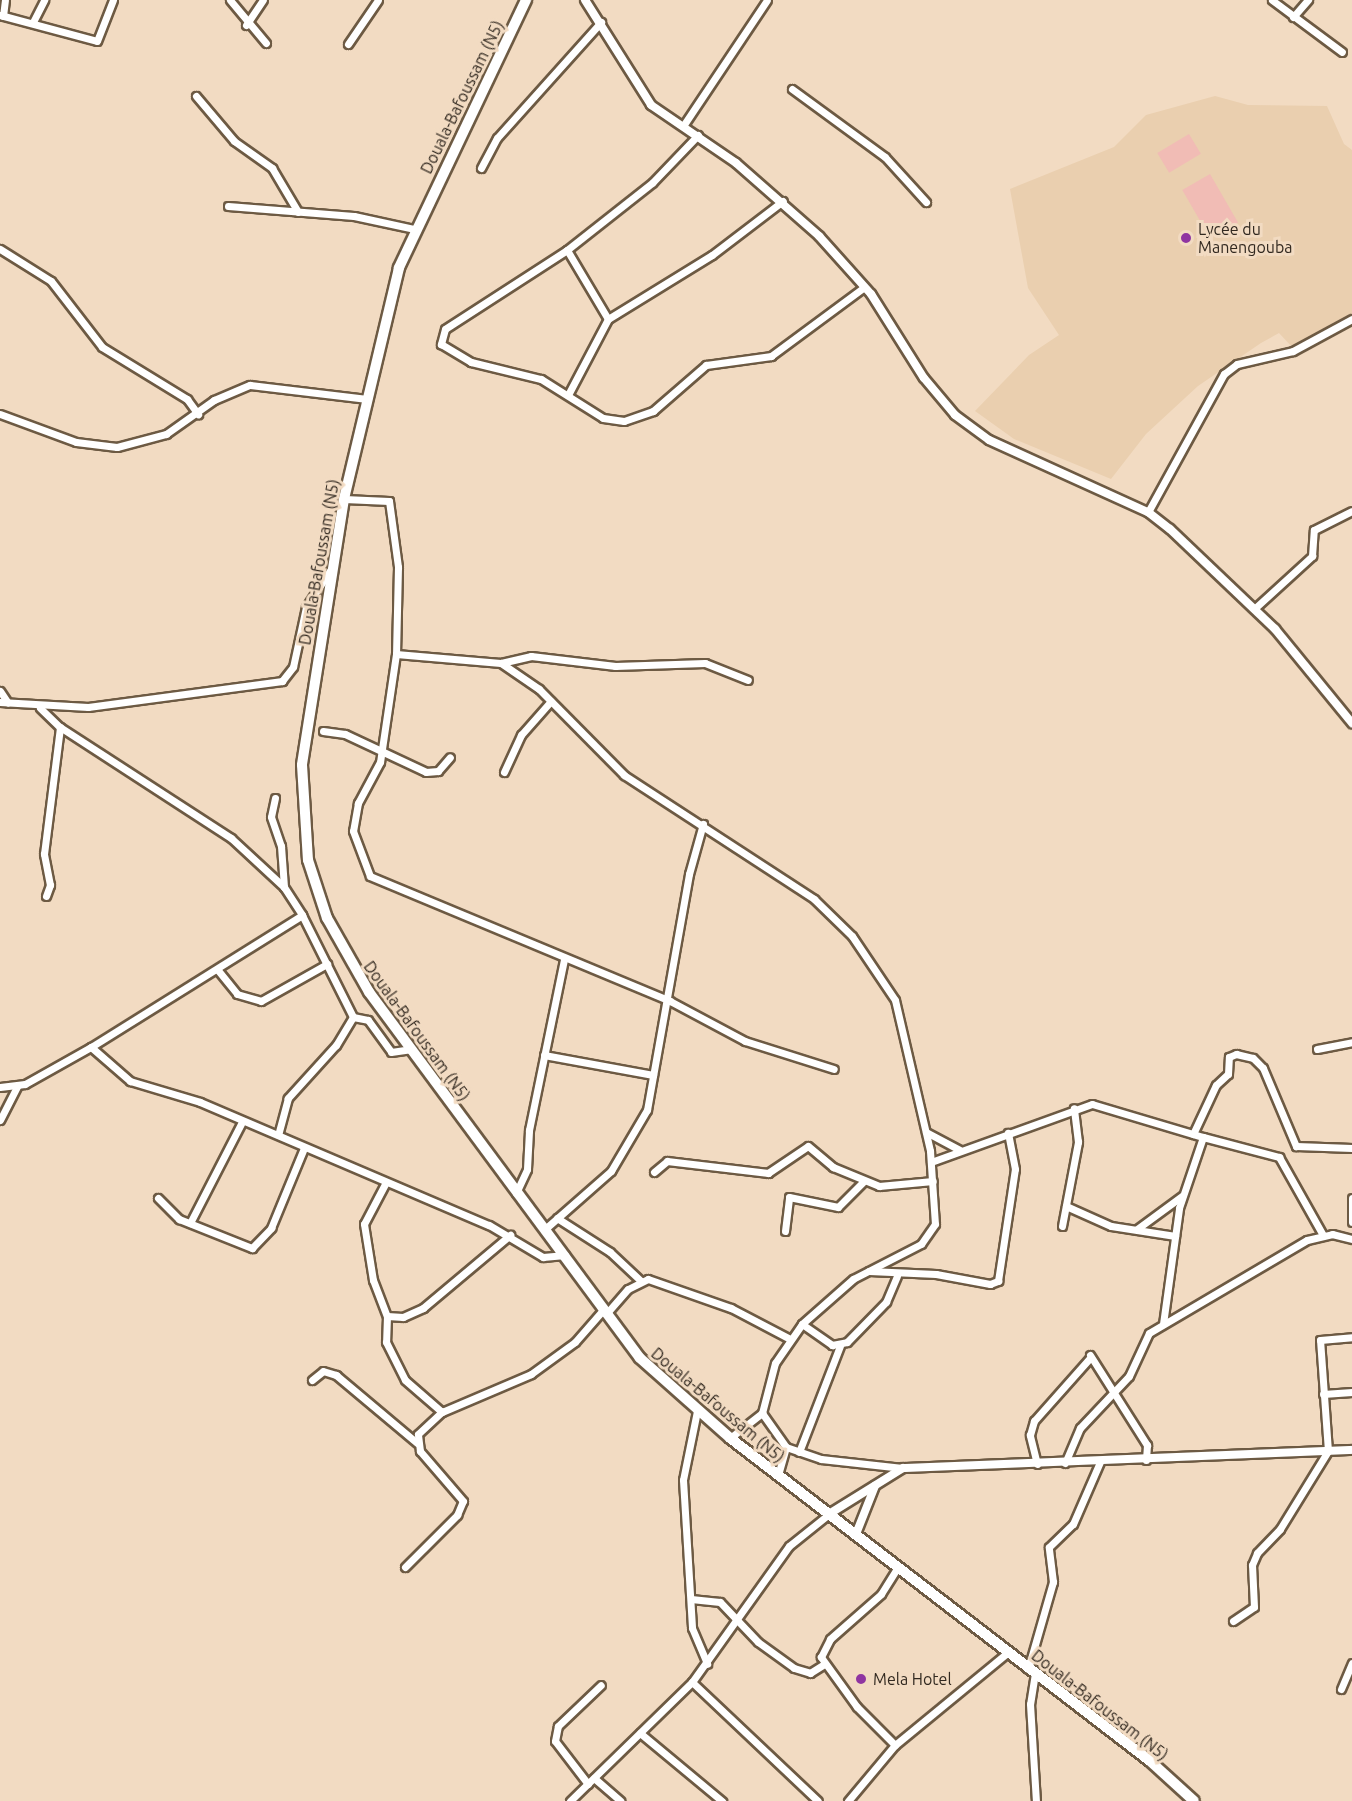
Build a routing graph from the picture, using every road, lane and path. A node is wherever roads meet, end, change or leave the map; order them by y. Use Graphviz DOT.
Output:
graph roads {
  1 [pos="5,0"];
  2 [pos="44,0"];
  3 [pos="112,0"];
  4 [pos="230,0"];
  5 [pos="263,0"];
  6 [pos="378,0"];
  7 [pos="526,0"];
  8 [pos="585,0"];
  9 [pos="767,0"];
  10 [pos="1272,0"];
  11 [pos="1308,0"];
  12 [pos="2,16"];
  13 [pos="1293,16"];
  14 [pos="33,22"];
  15 [pos="601,22"];
  16 [pos="246,26"];
  17 [pos="266,43"];
  18 [pos="348,44"];
  19 [pos="1342,52"];
  20 [pos="792,89"];
  21 [pos="196,96"];
  22 [pos="683,126"];
  23 [pos="698,135"];
  24 [pos="481,168"];
  25 [pos="783,201"];
  26 [pos="926,202"];
  27 [pos="228,206"];
  28 [pos="298,212"];
  29 [pos="414,229"];
  30 [pos="0,249"];
  31 [pos="567,250"];
  32 [pos="863,288"];
  33 [pos="608,319"];
  34 [pos="1352,319"];
  35 [pos="569,393"];
  36 [pos="367,399"];
  37 [pos="0,414"];
  38 [pos="198,414"];
  39 [pos="344,499"];
  40 [pos="1352,511"];
  41 [pos="1148,512"];
  42 [pos="331,568"];
  43 [pos="1254,609"];
  44 [pos="396,654"];
  45 [pos="501,663"];
  46 [pos="748,680"];
  47 [pos="0,692"];
  48 [pos="551,701"];
  49 [pos="0,702"];
  50 [pos="8,703"];
  51 [pos="40,708"];
  52 [pos="1352,723"];
  53 [pos="60,727"];
  54 [pos="323,731"];
  55 [pos="381,751"];
  56 [pos="450,757"];
  57 [pos="504,772"];
  58 [pos="275,798"];
  59 [pos="703,824"];
  60 [pos="284,887"];
  61 [pos="46,896"];
  62 [pos="302,915"];
  63 [pos="564,959"];
  64 [pos="327,964"];
  65 [pos="217,969"];
  66 [pos="670,1001"];
  67 [pos="353,1017"];
  68 [pos="1352,1042"];
  69 [pos="91,1047"];
  70 [pos="412,1049"];
  71 [pos="1317,1049"];
  72 [pos="544,1055"];
  73 [pos="834,1069"];
  74 [pos="652,1074"];
  75 [pos="17,1086"];
  76 [pos="0,1087"];
  77 [pos="1074,1108"];
  78 [pos="0,1120"];
  79 [pos="242,1122"];
  80 [pos="926,1132"];
  81 [pos="1008,1133"];
  82 [pos="1194,1134"];
  83 [pos="278,1135"];
  84 [pos="1203,1137"];
  85 [pos="304,1148"];
  86 [pos="1352,1148"];
  87 [pos="961,1150"];
  88 [pos="931,1162"];
  89 [pos="654,1172"];
  90 [pos="864,1181"];
  91 [pos="933,1181"];
  92 [pos="385,1184"];
  93 [pos="516,1193"];
  94 [pos="1182,1196"];
  95 [pos="158,1198"];
  96 [pos="1352,1198"];
  97 [pos="1066,1206"];
  98 [pos="558,1218"];
  99 [pos="1352,1222"];
  100 [pos="190,1223"];
  101 [pos="1062,1226"];
  102 [pos="545,1229"];
  103 [pos="1137,1229"];
  104 [pos="785,1231"];
  105 [pos="510,1235"];
  106 [pos="1323,1235"];
  107 [pos="1175,1236"];
  108 [pos="1352,1239"];
  109 [pos="564,1255"];
  110 [pos="867,1271"];
  111 [pos="897,1276"];
  112 [pos="641,1281"];
  113 [pos="604,1312"];
  114 [pos="387,1316"];
  115 [pos="802,1324"];
  116 [pos="1163,1324"];
  117 [pos="1352,1336"];
  118 [pos="790,1339"];
  119 [pos="840,1346"];
  120 [pos="312,1380"];
  121 [pos="1115,1390"];
  122 [pos="1352,1392"];
  123 [pos="1323,1394"];
  124 [pos="697,1410"];
  125 [pos="442,1412"];
  126 [pos="762,1413"];
  127 [pos="730,1438"];
  128 [pos="417,1443"];
  129 [pos="786,1447"];
  130 [pos="1352,1450"];
  131 [pos="1328,1451"];
  132 [pos="799,1452"];
  133 [pos="1100,1461"];
  134 [pos="1146,1461"];
  135 [pos="1065,1463"];
  136 [pos="1037,1464"];
  137 [pos="903,1468"];
  138 [pos="778,1475"];
  139 [pos="875,1486"];
  140 [pos="829,1514"];
  141 [pos="856,1534"];
  142 [pos="405,1567"];
  143 [pos="898,1567"];
  144 [pos="691,1599"];
  145 [pos="739,1620"];
  146 [pos="1233,1621"];
  147 [pos="1008,1653"];
  148 [pos="1352,1663"];
  149 [pos="707,1664"];
  150 [pos="823,1665"];
  151 [pos="1032,1671"];
  152 [pos="692,1682"];
  153 [pos="601,1686"];
  154 [pos="1341,1689"];
  155 [pos="640,1733"];
  156 [pos="895,1745"];
  157 [pos="594,1778"];
  158 [pos="588,1784"];
  159 [pos="570,1801"];
  160 [pos="620,1801"];
  161 [pos="722,1801"];
  162 [pos="818,1801"];
  163 [pos="848,1801"];
  164 [pos="1036,1801"];
  165 [pos="1194,1801"];
  1 -- 12 [label="street"];
  2 -- 14 [label="street"];
  3 -- 14 [label="street"];
  4 -- 16 [label="street"];
  5 -- 16 [label="street"];
  6 -- 18 [label="street"];
  7 -- 29 [label="highway, Douala-Bafoussam (N5)"];
  8 -- 15 [label="street"];
  9 -- 22 [label="street"];
  10 -- 13 [label="street"];
  11 -- 13 [label="street"];
  12 -- 14 [label="street"];
  13 -- 19 [label="street"];
  15 -- 22 [label="street"];
  15 -- 24 [label="street"];
  16 -- 17 [label="street"];
  20 -- 26 [label="street"];
  21 -- 28 [label="street"];
  22 -- 23 [label="street"];
  23 -- 25 [label="street"];
  23 -- 31 [label="street"];
  25 -- 32 [label="street"];
  25 -- 33 [label="street"];
  27 -- 28 [label="street"];
  28 -- 29 [label="street"];
  29 -- 36 [label="highway, Douala-Bafoussam (N5)"];
  30 -- 38 [label="street"];
  31 -- 33 [label="street"];
  31 -- 35 [label="street"];
  32 -- 35 [label="street"];
  32 -- 41 [label="street"];
  33 -- 35 [label="street"];
  34 -- 41 [label="street"];
  36 -- 38 [label="street"];
  36 -- 39 [label="highway, Douala-Bafoussam (N5)"];
  37 -- 38 [label="street"];
  39 -- 42 [label="highway, Douala-Bafoussam (N5)"];
  39 -- 44 [label="street"];
  40 -- 43 [label="street"];
  41 -- 43 [label="street"];
  42 -- 51 [label="street"];
  42 -- 70 [label="highway, Douala-Bafoussam (N5)"];
  43 -- 52 [label="street"];
  44 -- 45 [label="street"];
  44 -- 55 [label="street"];
  45 -- 46 [label="street"];
  45 -- 48 [label="street"];
  47 -- 50 [label="street"];
  48 -- 57 [label="street"];
  48 -- 59 [label="street"];
  49 -- 50 [label="street"];
  50 -- 51 [label="street"];
  51 -- 53 [label="street"];
  53 -- 60 [label="street"];
  53 -- 61 [label="street"];
  54 -- 55 [label="street"];
  55 -- 56 [label="street"];
  55 -- 63 [label="street"];
  58 -- 60 [label="street"];
  59 -- 66 [label="street"];
  59 -- 80 [label="street"];
  60 -- 62 [label="street"];
  62 -- 64 [label="street"];
  62 -- 65 [label="street"];
  63 -- 66 [label="street"];
  63 -- 72 [label="street"];
  64 -- 65 [label="street"];
  64 -- 67 [label="street"];
  65 -- 69 [label="street"];
  66 -- 73 [label="street"];
  66 -- 74 [label="street"];
  67 -- 70 [label="street"];
  67 -- 83 [label="street"];
  68 -- 71 [label="street"];
  69 -- 75 [label="street"];
  69 -- 79 [label="street"];
  70 -- 93 [label="highway, Douala-Bafoussam (N5)"];
  72 -- 74 [label="street"];
  72 -- 93 [label="street"];
  74 -- 98 [label="street"];
  75 -- 76 [label="street"];
  75 -- 78 [label="street"];
  77 -- 81 [label="street"];
  77 -- 82 [label="street"];
  77 -- 97 [label="street"];
  79 -- 83 [label="street"];
  79 -- 100 [label="street"];
  80 -- 87 [label="street"];
  80 -- 88 [label="street"];
  81 -- 87 [label="street"];
  81 -- 111 [label="street"];
  82 -- 84 [label="street"];
  82 -- 86 [label="street"];
  83 -- 85 [label="street"];
  84 -- 94 [label="street"];
  84 -- 106 [label="street"];
  85 -- 92 [label="street"];
  85 -- 100 [label="street"];
  87 -- 88 [label="street"];
  88 -- 91 [label="street"];
  89 -- 90 [label="street"];
  90 -- 91 [label="street"];
  90 -- 104 [label="street"];
  91 -- 110 [label="street"];
  92 -- 105 [label="street"];
  92 -- 114 [label="street"];
  93 -- 102 [label="highway, Douala-Bafoussam (N5)"];
  94 -- 103 [label="street"];
  94 -- 107 [label="street"];
  95 -- 100 [label="street"];
  96 -- 99 [label="street"];
  97 -- 101 [label="street"];
  97 -- 103 [label="street"];
  98 -- 102 [label="street"];
  98 -- 112 [label="street"];
  102 -- 109 [label="highway, Douala-Bafoussam (N5)"];
  103 -- 107 [label="street"];
  105 -- 109 [label="street"];
  105 -- 114 [label="street"];
  106 -- 108 [label="street"];
  106 -- 116 [label="street"];
  107 -- 116 [label="street"];
  109 -- 113 [label="highway, Douala-Bafoussam (N5)"];
  110 -- 111 [label="street"];
  110 -- 115 [label="street"];
  111 -- 119 [label="street"];
  112 -- 113 [label="street"];
  112 -- 118 [label="street"];
  113 -- 124 [label="highway, Douala-Bafoussam (N5)"];
  113 -- 125 [label="street"];
  114 -- 125 [label="street"];
  115 -- 118 [label="street"];
  115 -- 119 [label="street"];
  116 -- 121 [label="street"];
  117 -- 123 [label="street"];
  118 -- 126 [label="street"];
  119 -- 132 [label="street"];
  120 -- 128 [label="street"];
  121 -- 134 [label="street"];
  121 -- 135 [label="street"];
  121 -- 136 [label="street"];
  122 -- 123 [label="street"];
  123 -- 131 [label="street"];
  124 -- 127 [label="highway, Douala-Bafoussam (N5)"];
  124 -- 144 [label="street"];
  125 -- 128 [label="street"];
  126 -- 127 [label="street"];
  126 -- 129 [label="street"];
  127 -- 138 [label="highway, Douala-Bafoussam (N5)"];
  128 -- 142 [label="street"];
  129 -- 132 [label="street"];
  129 -- 138 [label="street"];
  130 -- 131 [label="street"];
  131 -- 134 [label="street"];
  131 -- 146 [label="street"];
  132 -- 137 [label="street"];
  133 -- 134 [label="street"];
  133 -- 135 [label="street"];
  133 -- 151 [label="street"];
  135 -- 136 [label="street"];
  136 -- 137 [label="street"];
  137 -- 139 [label="street"];
  138 -- 140 [label="highway, Douala-Bafoussam (N5)"];
  139 -- 140 [label="street"];
  139 -- 141 [label="street"];
  140 -- 141 [label="highway, Douala-Bafoussam (N5)"];
  140 -- 145 [label="street"];
  141 -- 143 [label="highway, Douala-Bafoussam (N5)"];
  143 -- 147 [label="highway, Douala-Bafoussam (N5)"];
  143 -- 150 [label="street"];
  144 -- 145 [label="street"];
  144 -- 149 [label="street"];
  145 -- 149 [label="street"];
  145 -- 150 [label="street"];
  147 -- 151 [label="highway, Douala-Bafoussam (N5)"];
  147 -- 156 [label="street"];
  148 -- 154 [label="street"];
  149 -- 152 [label="street"];
  150 -- 156 [label="street"];
  151 -- 164 [label="street"];
  151 -- 165 [label="highway, Douala-Bafoussam (N5)"];
  152 -- 155 [label="street"];
  152 -- 162 [label="street"];
  153 -- 158 [label="street"];
  155 -- 157 [label="street"];
  155 -- 161 [label="street"];
  156 -- 163 [label="street"];
  157 -- 158 [label="street"];
  157 -- 160 [label="street"];
  158 -- 159 [label="street"];
}
